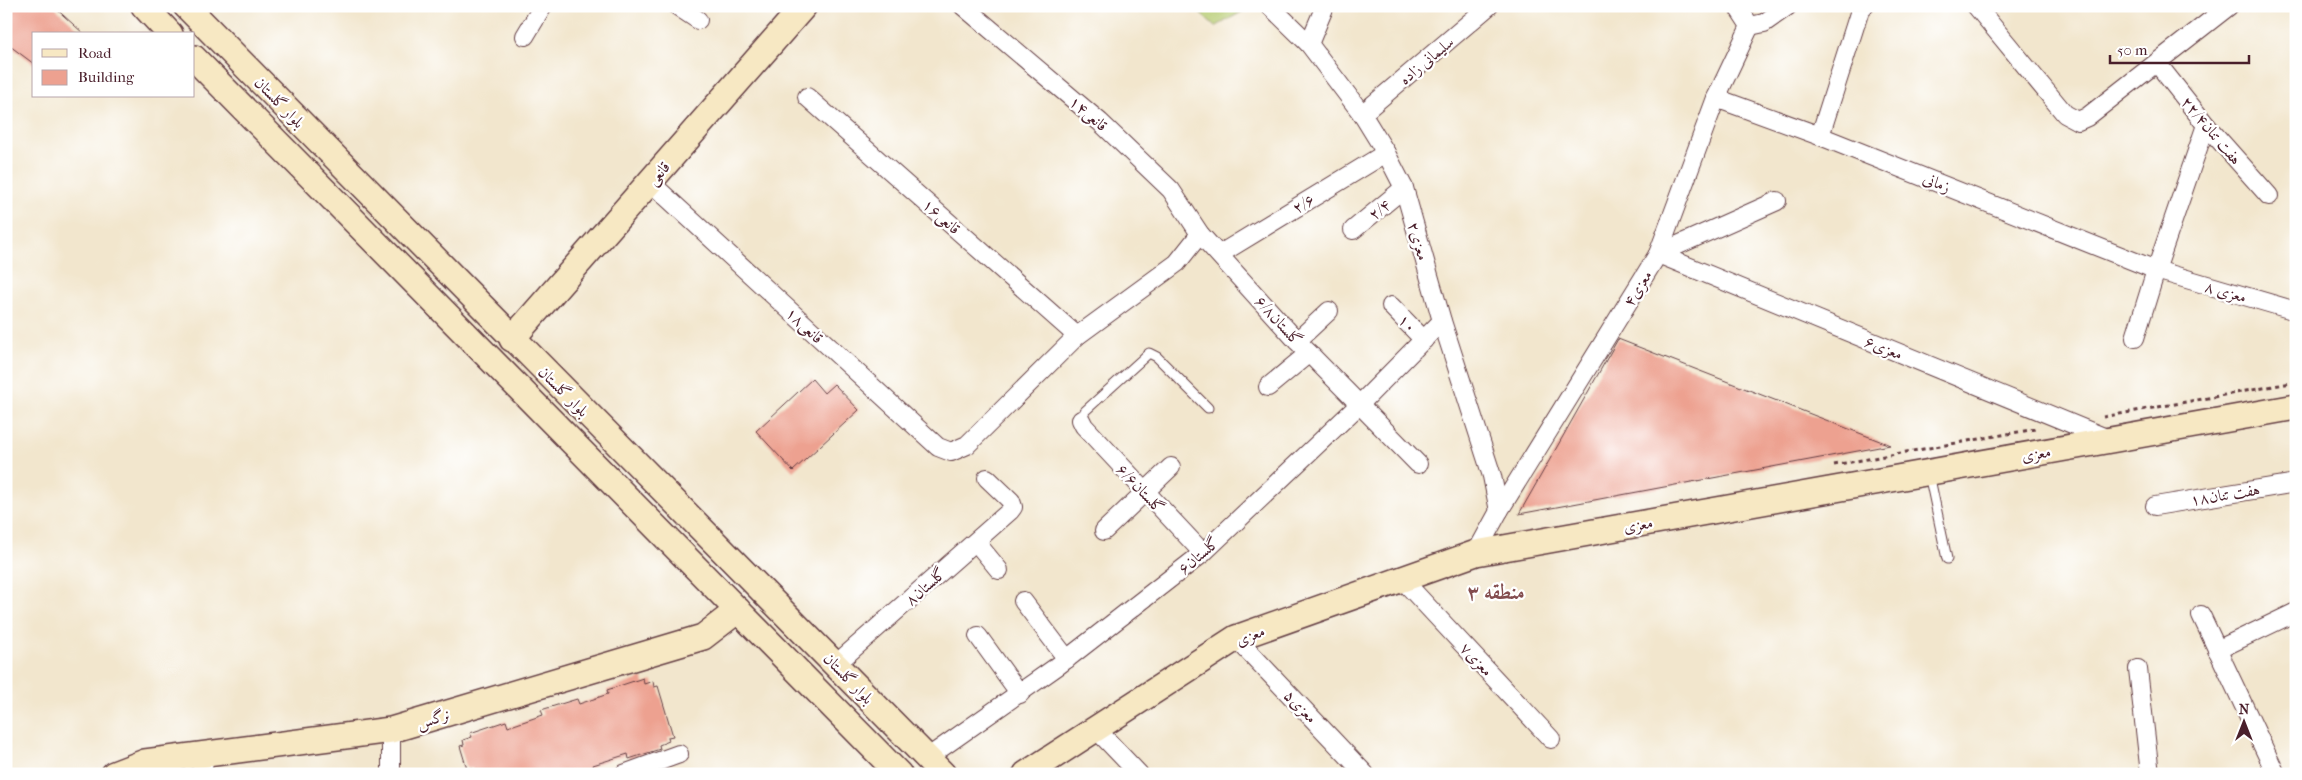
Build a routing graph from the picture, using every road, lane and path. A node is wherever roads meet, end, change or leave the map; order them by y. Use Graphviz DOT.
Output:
graph roads {
  1 [pos="144,6"];
  2 [pos="186,6"];
  3 [pos="544,6"];
  4 [pos="677,6"];
  5 [pos="804,6"];
  6 [pos="963,6"];
  7 [pos="1270,6"];
  8 [pos="1325,6"];
  9 [pos="1489,6"];
  10 [pos="1737,6"];
  11 [pos="1788,6"];
  12 [pos="1864,6"];
  13 [pos="1976,6"];
  14 [pos="2224,8"];
  15 [pos="698,20"];
  16 [pos="1750,26"];
  17 [pos="168,32"];
  18 [pos="525,36"];
  19 [pos="1309,44"];
  20 [pos="195,59"];
  21 [pos="2157,63"];
  22 [pos="807,97"];
  23 [pos="1716,98"];
  24 [pos="291,114"];
  25 [pos="1362,114"];
  26 [pos="2206,125"];
  27 [pos="1820,136"];
  28 [pos="270,138"];
  29 [pos="1386,153"];
  30 [pos="650,182"];
  31 [pos="1404,188"];
  32 [pos="2269,196"];
  33 [pos="1777,200"];
  34 [pos="1353,230"];
  35 [pos="1200,234"];
  36 [pos="1220,254"];
  37 [pos="1658,254"];
  38 [pos="2156,270"];
  39 [pos="1391,306"];
  40 [pos="1329,311"];
  41 [pos="2296,311"];
  42 [pos="1442,321"];
  43 [pos="1076,336"];
  44 [pos="2135,338"];
  45 [pos="512,339"];
  46 [pos="1424,340"];
  47 [pos="1297,341"];
  48 [pos="1310,353"];
  49 [pos="2296,382"];
  50 [pos="1268,387"];
  51 [pos="1360,404"];
  52 [pos="2296,407"];
  53 [pos="1208,408"];
  54 [pos="1081,420"];
  55 [pos="2069,423"];
  56 [pos="2111,440"];
  57 [pos="1418,464"];
  58 [pos="1171,467"];
  59 [pos="1824,467"];
  60 [pos="1929,472"];
  61 [pos="986,478"];
  62 [pos="2296,483"];
  63 [pos="1145,493"];
  64 [pos="2154,506"];
  65 [pos="1499,510"];
  66 [pos="1104,531"];
  67 [pos="976,542"];
  68 [pos="1203,553"];
  69 [pos="1476,553"];
  70 [pos="1947,559"];
  71 [pos="999,570"];
  72 [pos="1402,579"];
  73 [pos="1023,601"];
  74 [pos="738,610"];
  75 [pos="2296,612"];
  76 [pos="2200,615"];
  77 [pos="978,636"];
  78 [pos="1236,638"];
  79 [pos="2217,650"];
  80 [pos="1067,659"];
  81 [pos="836,664"];
  82 [pos="2138,669"];
  83 [pos="1020,694"];
  84 [pos="390,730"];
  85 [pos="1098,730"];
  86 [pos="1551,739"];
  87 [pos="679,754"];
  88 [pos="203,764"];
  89 [pos="935,766"];
  90 [pos="145,768"];
  91 [pos="114,774"];
  92 [pos="391,774"];
  93 [pos="624,774"];
  94 [pos="899,774"];
  95 [pos="1026,774"];
  96 [pos="1139,774"];
  97 [pos="1365,774"];
  98 [pos="2150,774"];
  99 [pos="2276,774"];
  1 -- 17 [label="street"];
  2 -- 24 [label="street, بلوار گلستان"];
  3 -- 18 [label="street"];
  4 -- 15 [label="street"];
  5 -- 30 [label="street, قانعی"];
  6 -- 35 [label="street, ۱۴قانعی"];
  7 -- 19 [label="street, ۲معزی"];
  8 -- 19 [label="street"];
  9 -- 25 [label="street, سلیمانی زاده"];
  10 -- 16 [label="street"];
  11 -- 16 [label="street"];
  12 -- 27 [label="street"];
  13 -- 21 [label="street"];
  14 -- 21 [label="street"];
  16 -- 23 [label="street, ۴معزی"];
  19 -- 25 [label="street, ۲معزی"];
  20 -- 28 [label="street, بلوار گلستان"];
  21 -- 26 [label="street, ۲۲/۴هفت تنان"];
  22 -- 43 [label="street, ۱۶قانعی"];
  23 -- 27 [label="street, زمانی"];
  23 -- 37 [label="street, ۴معزی"];
  24 -- 28 [label="street"];
  24 -- 45 [label="street, بلوار گلستان"];
  25 -- 29 [label="street, ۲معزی"];
  26 -- 32 [label="street, ۲۲/۴هفت تنان"];
  26 -- 38 [label="street"];
  27 -- 38 [label="street, زمانی"];
  28 -- 74 [label="street, بلوار گلستان"];
  29 -- 31 [label="street, ۲معزی"];
  29 -- 36 [label="street, ۲/۶"];
  30 -- 43 [label="street, ۱۸قانعی"];
  30 -- 45 [label="street, قانعی"];
  31 -- 34 [label="street, ۲/۴"];
  31 -- 42 [label="street, ۲معزی"];
  33 -- 37 [label="street"];
  35 -- 36 [label="street, ۶/۸گلستان"];
  35 -- 43 [label="street"];
  36 -- 47 [label="street, ۶/۸گلستان"];
  37 -- 55 [label="street, ۶معزی"];
  37 -- 65 [label="street, ۴معزی"];
  38 -- 41 [label="street, معزی ۸"];
  38 -- 44 [label="street"];
  39 -- 46 [label="street, ۱۰"];
  40 -- 47 [label="street"];
  42 -- 46 [label="street, گلستان۶"];
  42 -- 65 [label="street, ۲معزی"];
  45 -- 81 [label="street, بلوار گلستان"];
  46 -- 51 [label="street, گلستان۶"];
  47 -- 48 [label="street, ۶/۸گلستان"];
  48 -- 50 [label="street"];
  48 -- 51 [label="street, ۶/۸گلستان"];
  49 -- 55 [label="path"];
  51 -- 57 [label="street, ۶/۸گلستان"];
  51 -- 68 [label="street, گلستان۶"];
  52 -- 56 [label="street, معزی"];
  53 -- 54 [label="lane"];
  54 -- 63 [label="street, ۶/۶گلستان"];
  55 -- 56 [label="street, ۶معزی"];
  55 -- 59 [label="path"];
  56 -- 60 [label="street, معزی"];
  58 -- 63 [label="street"];
  60 -- 69 [label="street, معزی"];
  60 -- 70 [label="lane"];
  61 -- 67 [label="street, گلستان۸"];
  62 -- 64 [label="street, هفت تنان۱۸"];
  63 -- 66 [label="street"];
  63 -- 68 [label="street, ۶/۶گلستان"];
  65 -- 69 [label="street, ۴معزی"];
  67 -- 71 [label="street"];
  67 -- 81 [label="street, گلستان۸"];
  68 -- 80 [label="street, گلستان۶"];
  69 -- 72 [label="street, معزی"];
  72 -- 78 [label="street, معزی"];
  72 -- 86 [label="street, ۷معزی"];
  73 -- 80 [label="street"];
  74 -- 84 [label="street, نرگس"];
  74 -- 94 [label="street, بلوار گلستان"];
  75 -- 79 [label="street"];
  76 -- 79 [label="street"];
  77 -- 83 [label="street"];
  78 -- 85 [label="street, معزی"];
  78 -- 97 [label="street, ۵معزی"];
  79 -- 99 [label="street"];
  80 -- 83 [label="street, گلستان۶"];
  81 -- 89 [label="street, بلوار گلستان"];
  82 -- 98 [label="street"];
  83 -- 89 [label="street, گلستان۶"];
  84 -- 88 [label="street, نرگس"];
  84 -- 92 [label="street"];
  85 -- 95 [label="street, معزی"];
  85 -- 96 [label="street"];
  87 -- 93 [label="street"];
  88 -- 90 [label="street, نرگس"];
  90 -- 91 [label="street, نرگس"];
}
